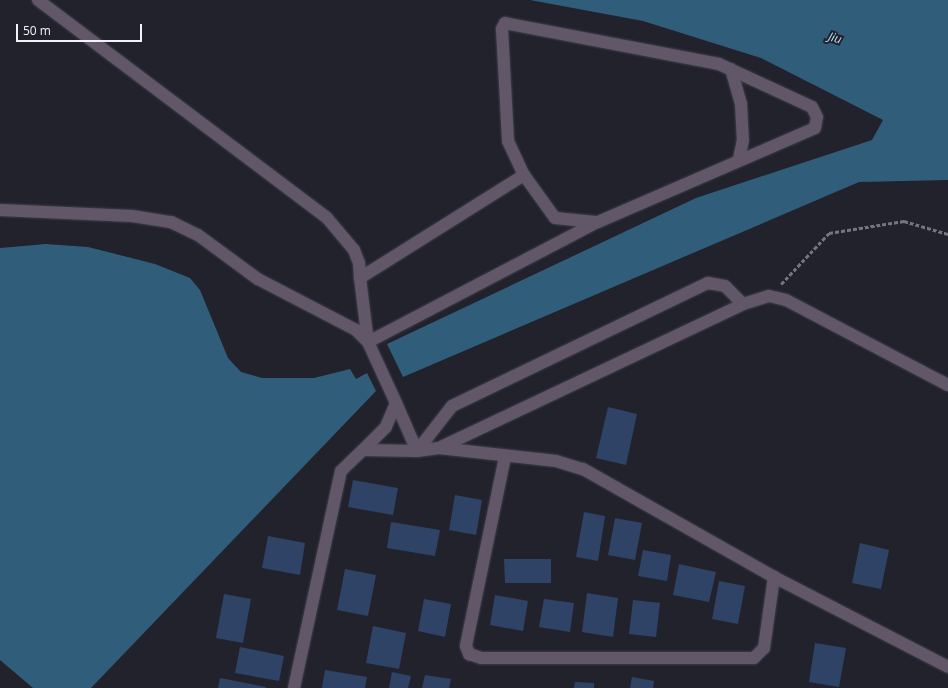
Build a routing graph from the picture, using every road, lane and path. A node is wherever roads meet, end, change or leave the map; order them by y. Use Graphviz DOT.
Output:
graph roads {
  1 [pos="38,0"];
  2 [pos="731,69"];
  3 [pos="739,159"];
  4 [pos="524,175"];
  5 [pos="0,210"];
  6 [pos="598,222"];
  7 [pos="948,234"];
  8 [pos="360,278"];
  9 [pos="769,296"];
  10 [pos="743,304"];
  11 [pos="368,342"];
  12 [pos="948,385"];
  13 [pos="396,403"];
  14 [pos="438,448"];
  15 [pos="363,450"];
  16 [pos="417,452"];
  17 [pos="505,457"];
  18 [pos="774,577"];
  19 [pos="948,667"];
  20 [pos="294,688"];
  1 -- 8 [label="street"];
  2 -- 3 [label="street"];
  2 -- 3 [label="street"];
  2 -- 4 [label="street"];
  3 -- 6 [label="street"];
  4 -- 6 [label="street"];
  4 -- 8 [label="street"];
  5 -- 11 [label="street"];
  6 -- 11 [label="street"];
  7 -- 9 [label="path"];
  8 -- 11 [label="street"];
  9 -- 10 [label="street"];
  9 -- 12 [label="street"];
  10 -- 14 [label="street"];
  10 -- 16 [label="street"];
  11 -- 13 [label="street"];
  13 -- 15 [label="street"];
  13 -- 16 [label="street"];
  14 -- 16 [label="street"];
  14 -- 17 [label="street"];
  15 -- 16 [label="street"];
  15 -- 20 [label="street"];
  17 -- 18 [label="street"];
  17 -- 18 [label="street"];
  18 -- 19 [label="street"];
}
